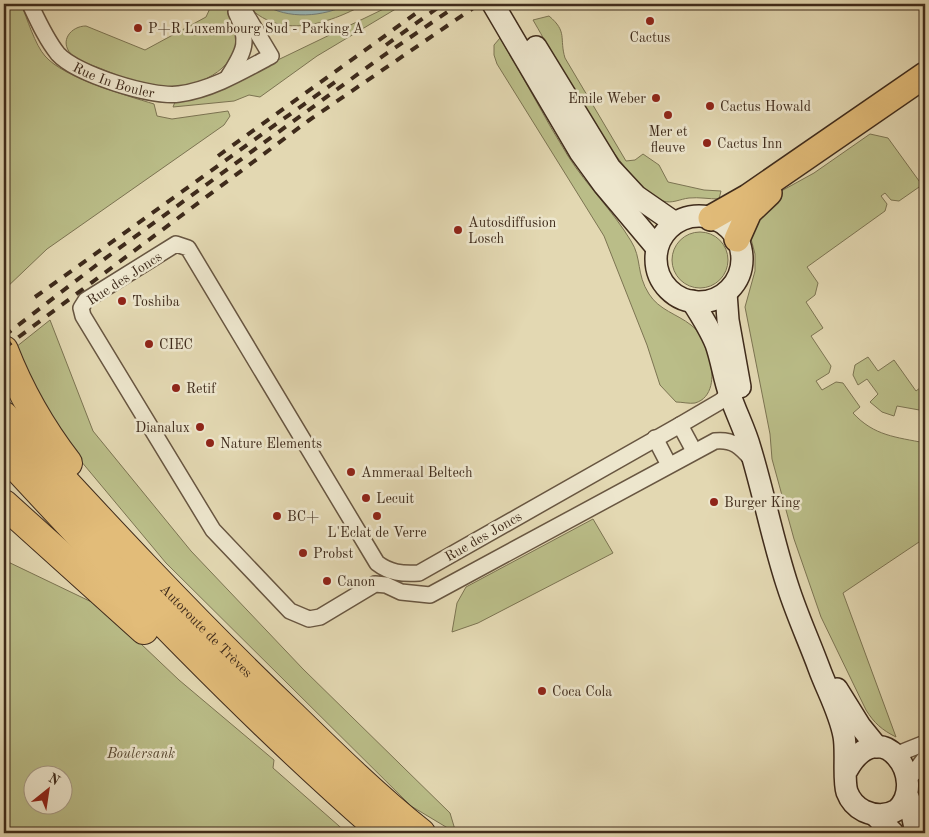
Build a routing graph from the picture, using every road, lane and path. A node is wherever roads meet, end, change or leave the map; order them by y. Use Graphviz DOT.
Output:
graph roads {
  1 [pos="30,4"];
  2 [pos="232,4"];
  3 [pos="240,4"];
  4 [pos="493,4"];
  5 [pos="510,4"];
  6 [pos="527,46"];
  7 [pos="228,76"];
  8 [pos="925,76"];
  9 [pos="817,150"];
  10 [pos="711,218"];
  11 [pos="675,223"];
  12 [pos="737,239"];
  13 [pos="657,248"];
  14 [pos="726,293"];
  15 [pos="692,302"];
  16 [pos="8,360"];
  17 [pos="729,393"];
  18 [pos="4,416"];
  19 [pos="680,425"];
  20 [pos="655,438"];
  21 [pos="694,451"];
  22 [pos="4,454"];
  23 [pos="752,454"];
  24 [pos="669,465"];
  25 [pos="4,485"];
  26 [pos="546,500"];
  27 [pos="4,504"];
  28 [pos="559,524"];
  29 [pos="418,573"];
  30 [pos="158,582"];
  31 [pos="106,594"];
  32 [pos="430,595"];
  33 [pos="812,651"];
  34 [pos="925,744"];
  35 [pos="877,747"];
  36 [pos="900,753"];
  37 [pos="919,766"];
  38 [pos="847,770"];
  39 [pos="909,799"];
  40 [pos="875,815"];
  41 [pos="377,833"];
  42 [pos="384,833"];
  43 [pos="421,833"];
  44 [pos="893,833"];
  45 [pos="916,833"];
  1 -- 7 [label="street, Rue In Bouler"];
  2 -- 7 [label="street"];
  3 -- 7 [label="street, Rue In Bouler"];
  4 -- 6 [label="main road"];
  5 -- 6 [label="main road"];
  6 -- 11 [label="main road"];
  6 -- 13 [label="main road"];
  8 -- 9 [label="main road"];
  9 -- 10 [label="main road"];
  9 -- 12 [label="main road"];
  10 -- 11 [label="main road"];
  10 -- 12 [label="main road"];
  11 -- 13 [label="main road"];
  12 -- 14 [label="main road"];
  13 -- 15 [label="main road"];
  14 -- 15 [label="main road"];
  14 -- 23 [label="main road"];
  15 -- 17 [label="main road"];
  16 -- 30 [label="highway"];
  17 -- 19 [label="street, Rue des Joncs"];
  17 -- 23 [label="main road"];
  18 -- 30 [label="highway, Autoroute de Trèves"];
  19 -- 20 [label="street, Rue des Joncs"];
  19 -- 21 [label="street"];
  20 -- 24 [label="street"];
  20 -- 26 [label="street, Rue des Joncs"];
  21 -- 23 [label="street, Rue des Joncs"];
  21 -- 24 [label="street, Rue des Joncs"];
  22 -- 42 [label="highway, Autoroute de Trèves"];
  23 -- 33 [label="main road"];
  24 -- 28 [label="street, Rue des Joncs"];
  25 -- 31 [label="highway"];
  26 -- 28 [label="street"];
  26 -- 29 [label="street, Rue des Joncs"];
  27 -- 31 [label="highway"];
  28 -- 32 [label="street, Rue des Joncs"];
  29 -- 32 [label="street"];
  29 -- 32 [label="street, Rue des Joncs"];
  30 -- 43 [label="highway, Autoroute de Trèves"];
  31 -- 41 [label="highway"];
  33 -- 35 [label="main road"];
  33 -- 38 [label="main road"];
  34 -- 36 [label="street"];
  35 -- 36 [label="main road"];
  35 -- 38 [label="main road"];
  36 -- 37 [label="main road"];
  37 -- 39 [label="main road"];
  38 -- 40 [label="main road"];
  39 -- 40 [label="main road"];
  39 -- 45 [label="main road"];
  40 -- 44 [label="main road"];
}
